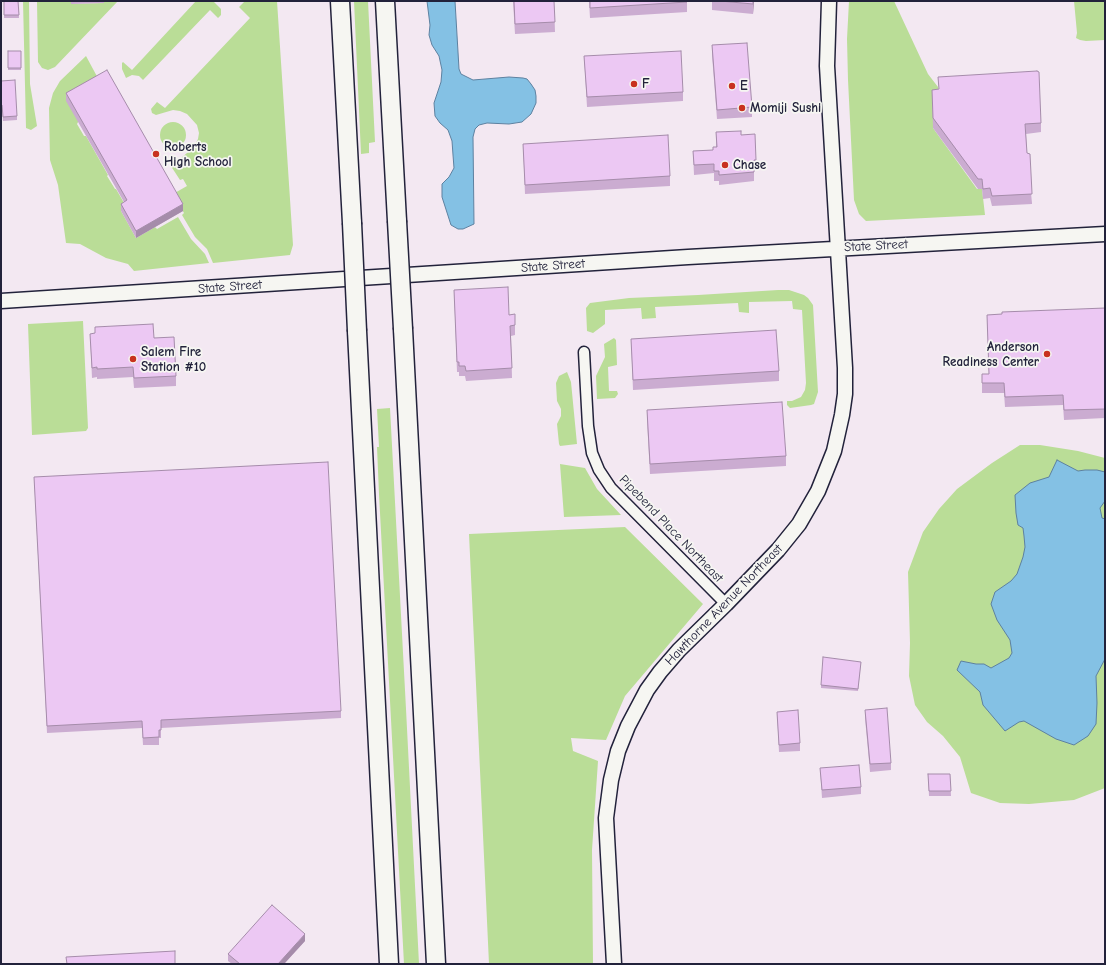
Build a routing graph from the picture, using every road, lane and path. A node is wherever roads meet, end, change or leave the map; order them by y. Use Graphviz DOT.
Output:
graph roads {
  1 [pos="340,1"];
  2 [pos="385,1"];
  3 [pos="829,1"];
  4 [pos="1105,234"];
  5 [pos="838,248"];
  6 [pos="1,301"];
  7 [pos="584,352"];
  8 [pos="726,604"];
  9 [pos="389,964"];
  10 [pos="436,964"];
  11 [pos="614,964"];
  1 -- 9 [label="highway, bridge"];
  2 -- 10 [label="highway, bridge"];
  3 -- 5 [label="main road, Hawthorne Avenue Northeast"];
  4 -- 5 [label="main road, State Street"];
  5 -- 6 [label="main road, State Street"];
  5 -- 8 [label="main road, Hawthorne Avenue Northeast"];
  7 -- 8 [label="street, Pipebend Place Northeast"];
  8 -- 11 [label="main road, Hawthorne Avenue Northeast"];
}
